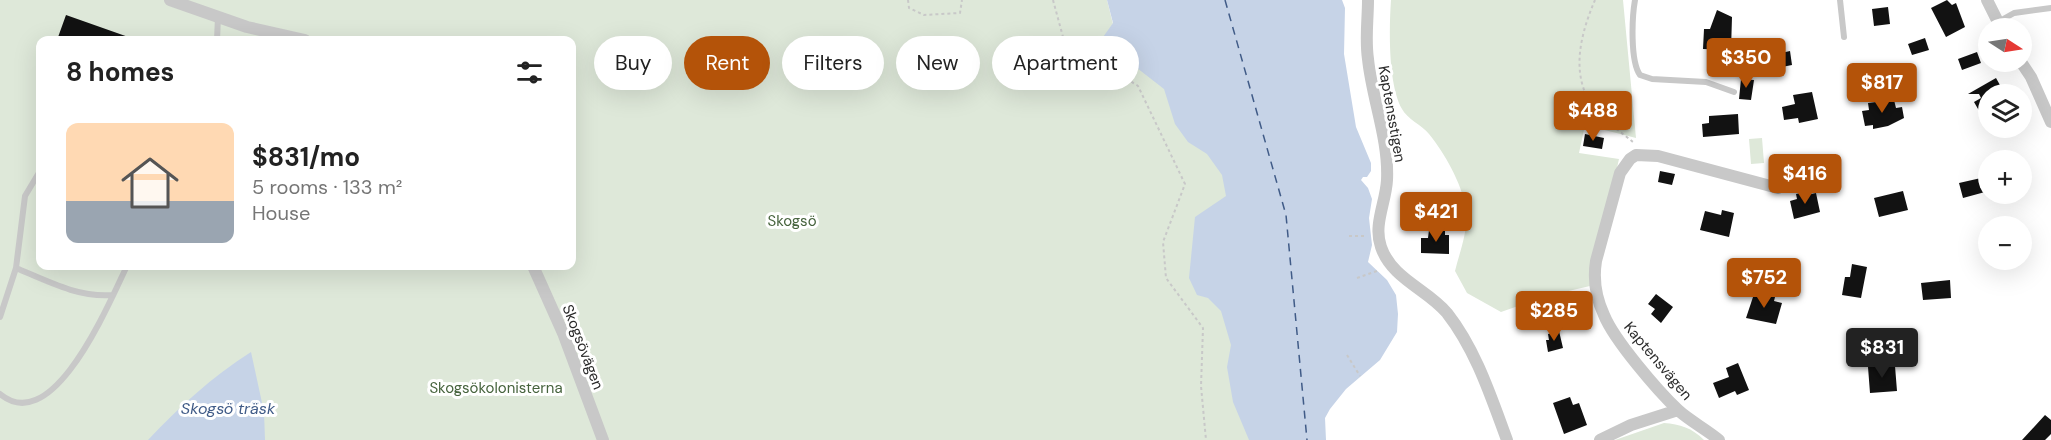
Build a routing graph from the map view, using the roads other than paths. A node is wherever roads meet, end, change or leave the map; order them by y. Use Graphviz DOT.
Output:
graph roads {
  1 [pos="170,0"];
  2 [pos="1368,0"];
  3 [pos="1635,0"];
  4 [pos="1840,0"];
  5 [pos="1987,0"];
  6 [pos="2051,8"];
  7 [pos="218,17"];
  8 [pos="1996,18"];
  9 [pos="2008,18"];
  10 [pos="217,36"];
  11 [pos="286,36"];
  12 [pos="1844,37"];
  13 [pos="2028,72"];
  14 [pos="1734,92"];
  15 [pos="2051,122"];
  16 [pos="36,178"];
  17 [pos="1778,188"];
  18 [pos="16,268"];
  19 [pos="125,270"];
  20 [pos="535,270"];
  21 [pos="113,295"];
  22 [pos="0,317"];
  23 [pos="0,394"];
  24 [pos="1678,410"];
  25 [pos="603,440"];
  26 [pos="1507,440"];
  27 [pos="1600,440"];
  28 [pos="1719,440"];
  1 -- 7 [label="street"];
  2 -- 26 [label="street, Kaptensstigen"];
  3 -- 14 [label="lane"];
  4 -- 12 [label="lane"];
  5 -- 8 [label="street"];
  6 -- 9 [label="lane"];
  7 -- 10 [label="lane"];
  7 -- 11 [label="street"];
  13 -- 15 [label="street"];
  16 -- 18 [label="lane"];
  17 -- 24 [label="street, Kaptensvägen"];
  18 -- 21 [label="lane"];
  18 -- 22 [label="lane"];
  19 -- 21 [label="lane"];
  20 -- 25 [label="street, Skogsövägen"];
  21 -- 23 [label="lane"];
  24 -- 27 [label="street"];
  24 -- 28 [label="street, Kaptensvägen"];
}
